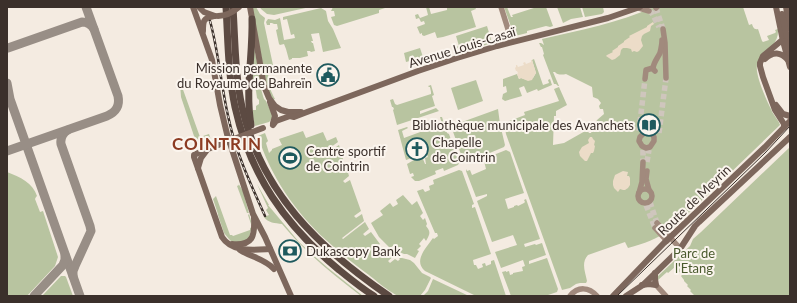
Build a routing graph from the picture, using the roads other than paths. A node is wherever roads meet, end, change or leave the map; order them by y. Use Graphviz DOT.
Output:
graph roads {
  1 [pos="193,7"];
  2 [pos="199,7"];
  3 [pos="226,7"];
  4 [pos="233,7"];
  5 [pos="238,7"];
  6 [pos="250,7"];
  7 [pos="501,7"];
  8 [pos="639,7"];
  9 [pos="776,7"];
  10 [pos="780,7"];
  11 [pos="786,7"];
  12 [pos="649,11"];
  13 [pos="216,16"];
  14 [pos="252,19"];
  15 [pos="790,29"];
  16 [pos="202,33"];
  17 [pos="783,41"];
  18 [pos="512,42"];
  19 [pos="790,53"];
  20 [pos="788,60"];
  21 [pos="666,63"];
  22 [pos="790,67"];
  23 [pos="657,68"];
  24 [pos="761,69"];
  25 [pos="666,78"];
  26 [pos="645,79"];
  27 [pos="269,98"];
  28 [pos="772,102"];
  29 [pos="307,112"];
  30 [pos="790,116"];
  31 [pos="790,121"];
  32 [pos="273,125"];
  33 [pos="784,127"];
  34 [pos="659,133"];
  35 [pos="641,134"];
  36 [pos="790,136"];
  37 [pos="210,148"];
  38 [pos="265,169"];
  39 [pos="198,171"];
  40 [pos="649,190"];
  41 [pos="639,193"];
  42 [pos="254,214"];
  43 [pos="656,225"];
  44 [pos="669,239"];
  45 [pos="227,243"];
  46 [pos="239,249"];
  47 [pos="268,250"];
  48 [pos="673,255"];
  49 [pos="274,269"];
  50 [pos="655,273"];
  51 [pos="656,285"];
  52 [pos="641,286"];
  53 [pos="372,295"];
  54 [pos="287,296"];
  55 [pos="291,296"];
  56 [pos="389,296"];
  57 [pos="570,296"];
  58 [pos="597,296"];
  59 [pos="613,296"];
  60 [pos="626,296"];
  61 [pos="666,296"];
  1 -- 16 [label="main road"];
  2 -- 13 [label="main road"];
  3 -- 53 [label="highway"];
  4 -- 38 [label="highway"];
  5 -- 13 [label="main road, bridge"];
  6 -- 14 [label="main road"];
  7 -- 18 [label="street"];
  8 -- 12 [label="street"];
  8 -- 18 [label="main road, Avenue Louis-Casaï"];
  9 -- 17 [label="main road"];
  10 -- 19 [label="main road"];
  11 -- 15 [label="main road"];
  13 -- 16 [label="main road"];
  14 -- 27 [label="main road"];
  14 -- 38 [label="highway"];
  16 -- 42 [label="main road"];
  17 -- 19 [label="main road"];
  17 -- 20 [label="main road"];
  17 -- 24 [label="main road"];
  18 -- 29 [label="main road, Avenue Louis-Casaï"];
  20 -- 22 [label="main road"];
  20 -- 24 [label="main road"];
  21 -- 23 [label="street"];
  21 -- 23 [label="street"];
  21 -- 23 [label="street"];
  23 -- 25 [label="street"];
  23 -- 26 [label="street"];
  24 -- 28 [label="main road"];
  27 -- 29 [label="main road"];
  27 -- 32 [label="main road"];
  28 -- 30 [label="main road"];
  28 -- 33 [label="main road"];
  29 -- 32 [label="main road, Avenue Louis-Casaï"];
  31 -- 33 [label="main road, Route de Meyrin"];
  32 -- 37 [label="main road, Avenue Louis-Casaï, bridge"];
  33 -- 44 [label="main road, Route de Meyrin"];
  34 -- 35 [label="street"];
  36 -- 48 [label="main road, Route de Meyrin"];
  37 -- 39 [label="main road"];
  37 -- 39 [label="main road"];
  38 -- 56 [label="highway"];
  39 -- 45 [label="main road"];
  40 -- 41 [label="street"];
  40 -- 41 [label="street"];
  40 -- 41 [label="street"];
  42 -- 45 [label="main road"];
  42 -- 47 [label="main road"];
  43 -- 44 [label="street"];
  44 -- 48 [label="street"];
  44 -- 59 [label="main road, Route de Meyrin"];
  45 -- 46 [label="main road"];
  46 -- 47 [label="main road"];
  46 -- 49 [label="main road"];
  47 -- 49 [label="main road"];
  47 -- 55 [label="main road"];
  48 -- 50 [label="main road, Route de Meyrin"];
  49 -- 54 [label="main road"];
  50 -- 51 [label="main road"];
  50 -- 52 [label="main road, Route de Meyrin"];
  51 -- 52 [label="main road"];
  51 -- 61 [label="street"];
  52 -- 60 [label="main road, Route de Meyrin"];
  57 -- 58 [label="street"];
}
